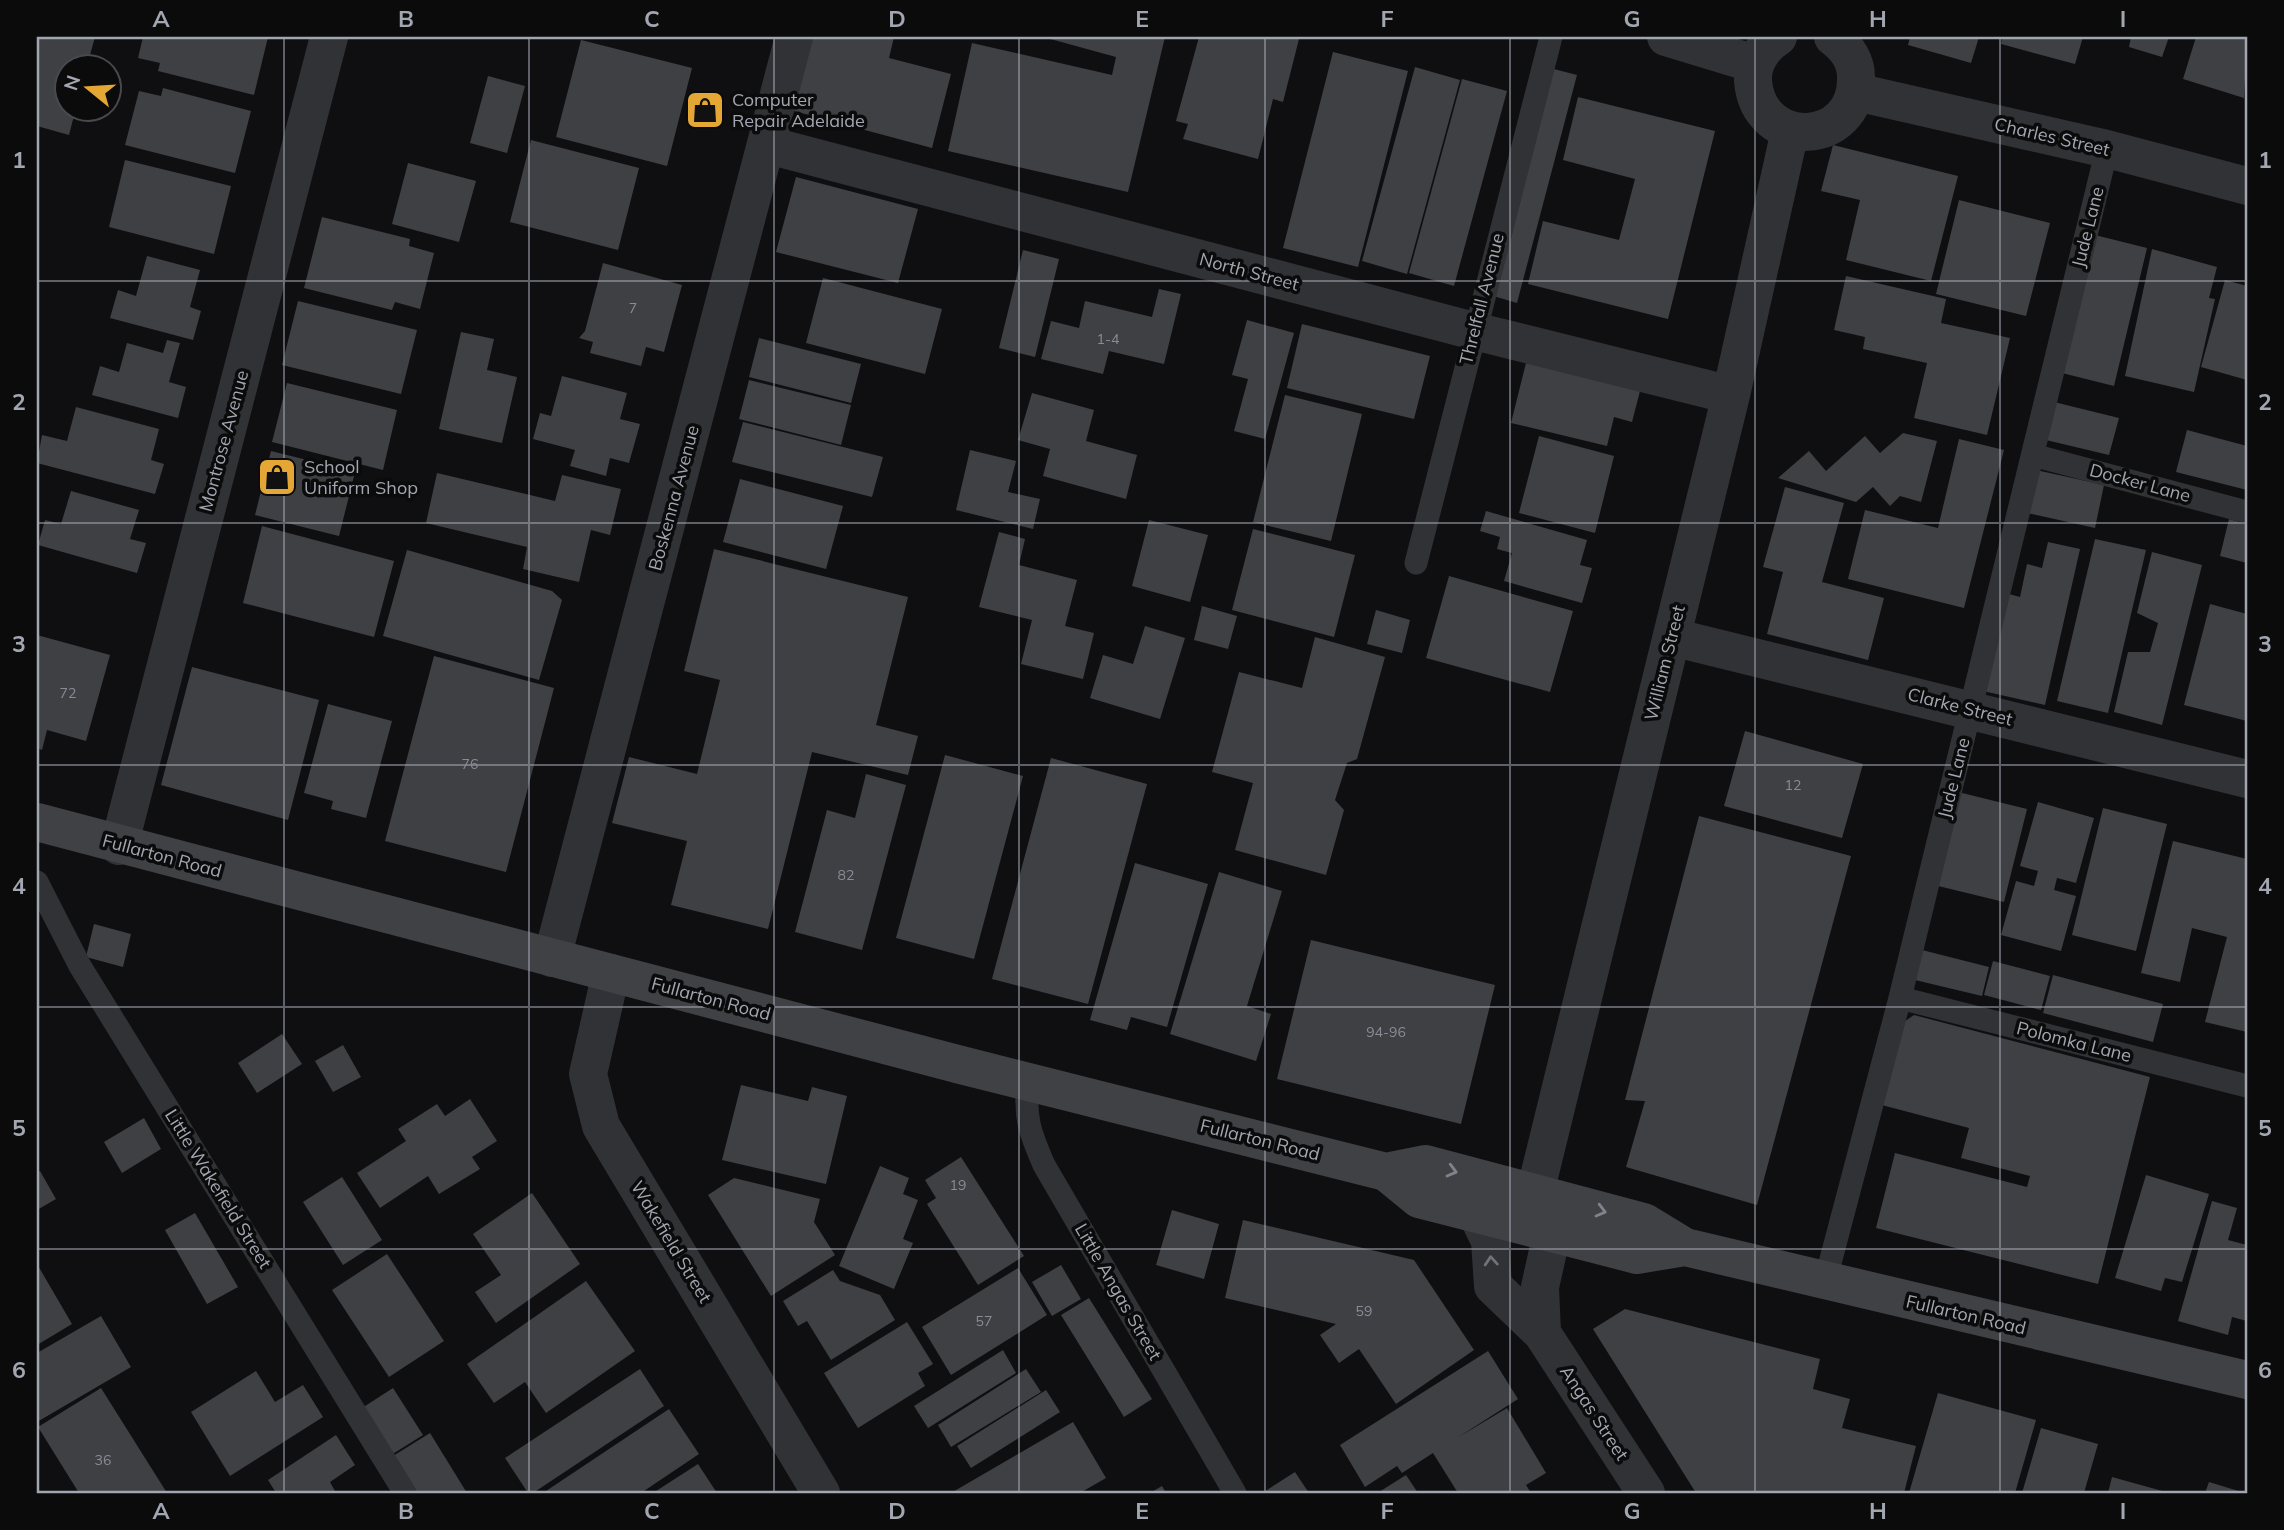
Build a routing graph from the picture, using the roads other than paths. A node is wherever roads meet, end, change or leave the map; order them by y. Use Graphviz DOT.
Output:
graph roads {
  1 [pos="329,37"];
  2 [pos="794,37"];
  3 [pos="1551,37"];
  4 [pos="1666,37"];
  5 [pos="1833,37"];
  6 [pos="1767,50"];
  7 [pos="1856,92"];
  8 [pos="1790,131"];
  9 [pos="768,145"];
  10 [pos="2107,149"];
  11 [pos="2247,186"];
  12 [pos="1474,331"];
  13 [pos="1731,396"];
  14 [pos="2032,455"];
  15 [pos="2247,512"];
  16 [pos="1416,562"];
  17 [pos="1672,637"];
  18 [pos="1971,709"];
  19 [pos="2247,779"];
  20 [pos="37,822"];
  21 [pos="119,846"];
  22 [pos="37,882"];
  23 [pos="552,958"];
  24 [pos="611,973"];
  25 [pos="1900,998"];
  26 [pos="1028,1082"];
  27 [pos="2247,1086"];
  28 [pos="1386,1172"];
  29 [pos="1535,1193"];
  30 [pos="1477,1214"];
  31 [pos="1552,1233"];
  32 [pos="1685,1247"];
  33 [pos="1825,1282"];
  34 [pos="1542,1333"];
  35 [pos="2247,1380"];
  36 [pos="405,1493"];
  37 [pos="821,1493"];
  38 [pos="1236,1493"];
  39 [pos="1646,1493"];
  1 -- 21 [label="street, Montrose Avenue"];
  2 -- 9 [label="street, Boskenna Avenue"];
  3 -- 12 [label="lane, Threlfall Avenue"];
  4 -- 6 [label="street"];
  5 -- 7 [label="street"];
  6 -- 8 [label="street"];
  7 -- 8 [label="street"];
  7 -- 10 [label="street, Charles Street"];
  8 -- 13 [label="street, William Street"];
  9 -- 12 [label="street, North Street"];
  9 -- 23 [label="street, Boskenna Avenue"];
  10 -- 11 [label="street, Charles Street"];
  10 -- 14 [label="lane, Jude Lane"];
  12 -- 13 [label="street, North Street"];
  12 -- 16 [label="lane, Threlfall Avenue"];
  13 -- 17 [label="street, William Street"];
  14 -- 15 [label="lane, Docker Lane"];
  14 -- 18 [label="lane, Jude Lane"];
  17 -- 18 [label="street, Clarke Street"];
  17 -- 29 [label="street, William Street"];
  18 -- 19 [label="street, Clarke Street"];
  18 -- 25 [label="lane, Jude Lane"];
  20 -- 21 [label="main road, Fullarton Road"];
  21 -- 23 [label="main road, Fullarton Road"];
  22 -- 36 [label="lane, Little Wakefield Street"];
  23 -- 24 [label="main road, Fullarton Road"];
  24 -- 26 [label="main road, Fullarton Road"];
  24 -- 37 [label="street, Wakefield Street"];
  25 -- 27 [label="lane, Polomka Lane"];
  25 -- 33 [label="lane, Jude Lane"];
  26 -- 28 [label="main road, Fullarton Road"];
  26 -- 38 [label="lane, Little Angas Street"];
  28 -- 29 [label="main road, Fullarton Road, one-way"];
  28 -- 30 [label="main road, Fullarton Road"];
  29 -- 32 [label="main road, Fullarton Road, one-way"];
  30 -- 31 [label="main road, Fullarton Road"];
  34 -- 30 [label="street, Angas Street, one-way"];
  31 -- 32 [label="main road, Fullarton Road"];
  31 -- 34 [label="street"];
  32 -- 33 [label="main road, Fullarton Road"];
  33 -- 35 [label="main road, Fullarton Road"];
  34 -- 39 [label="street, Angas Street"];
}
